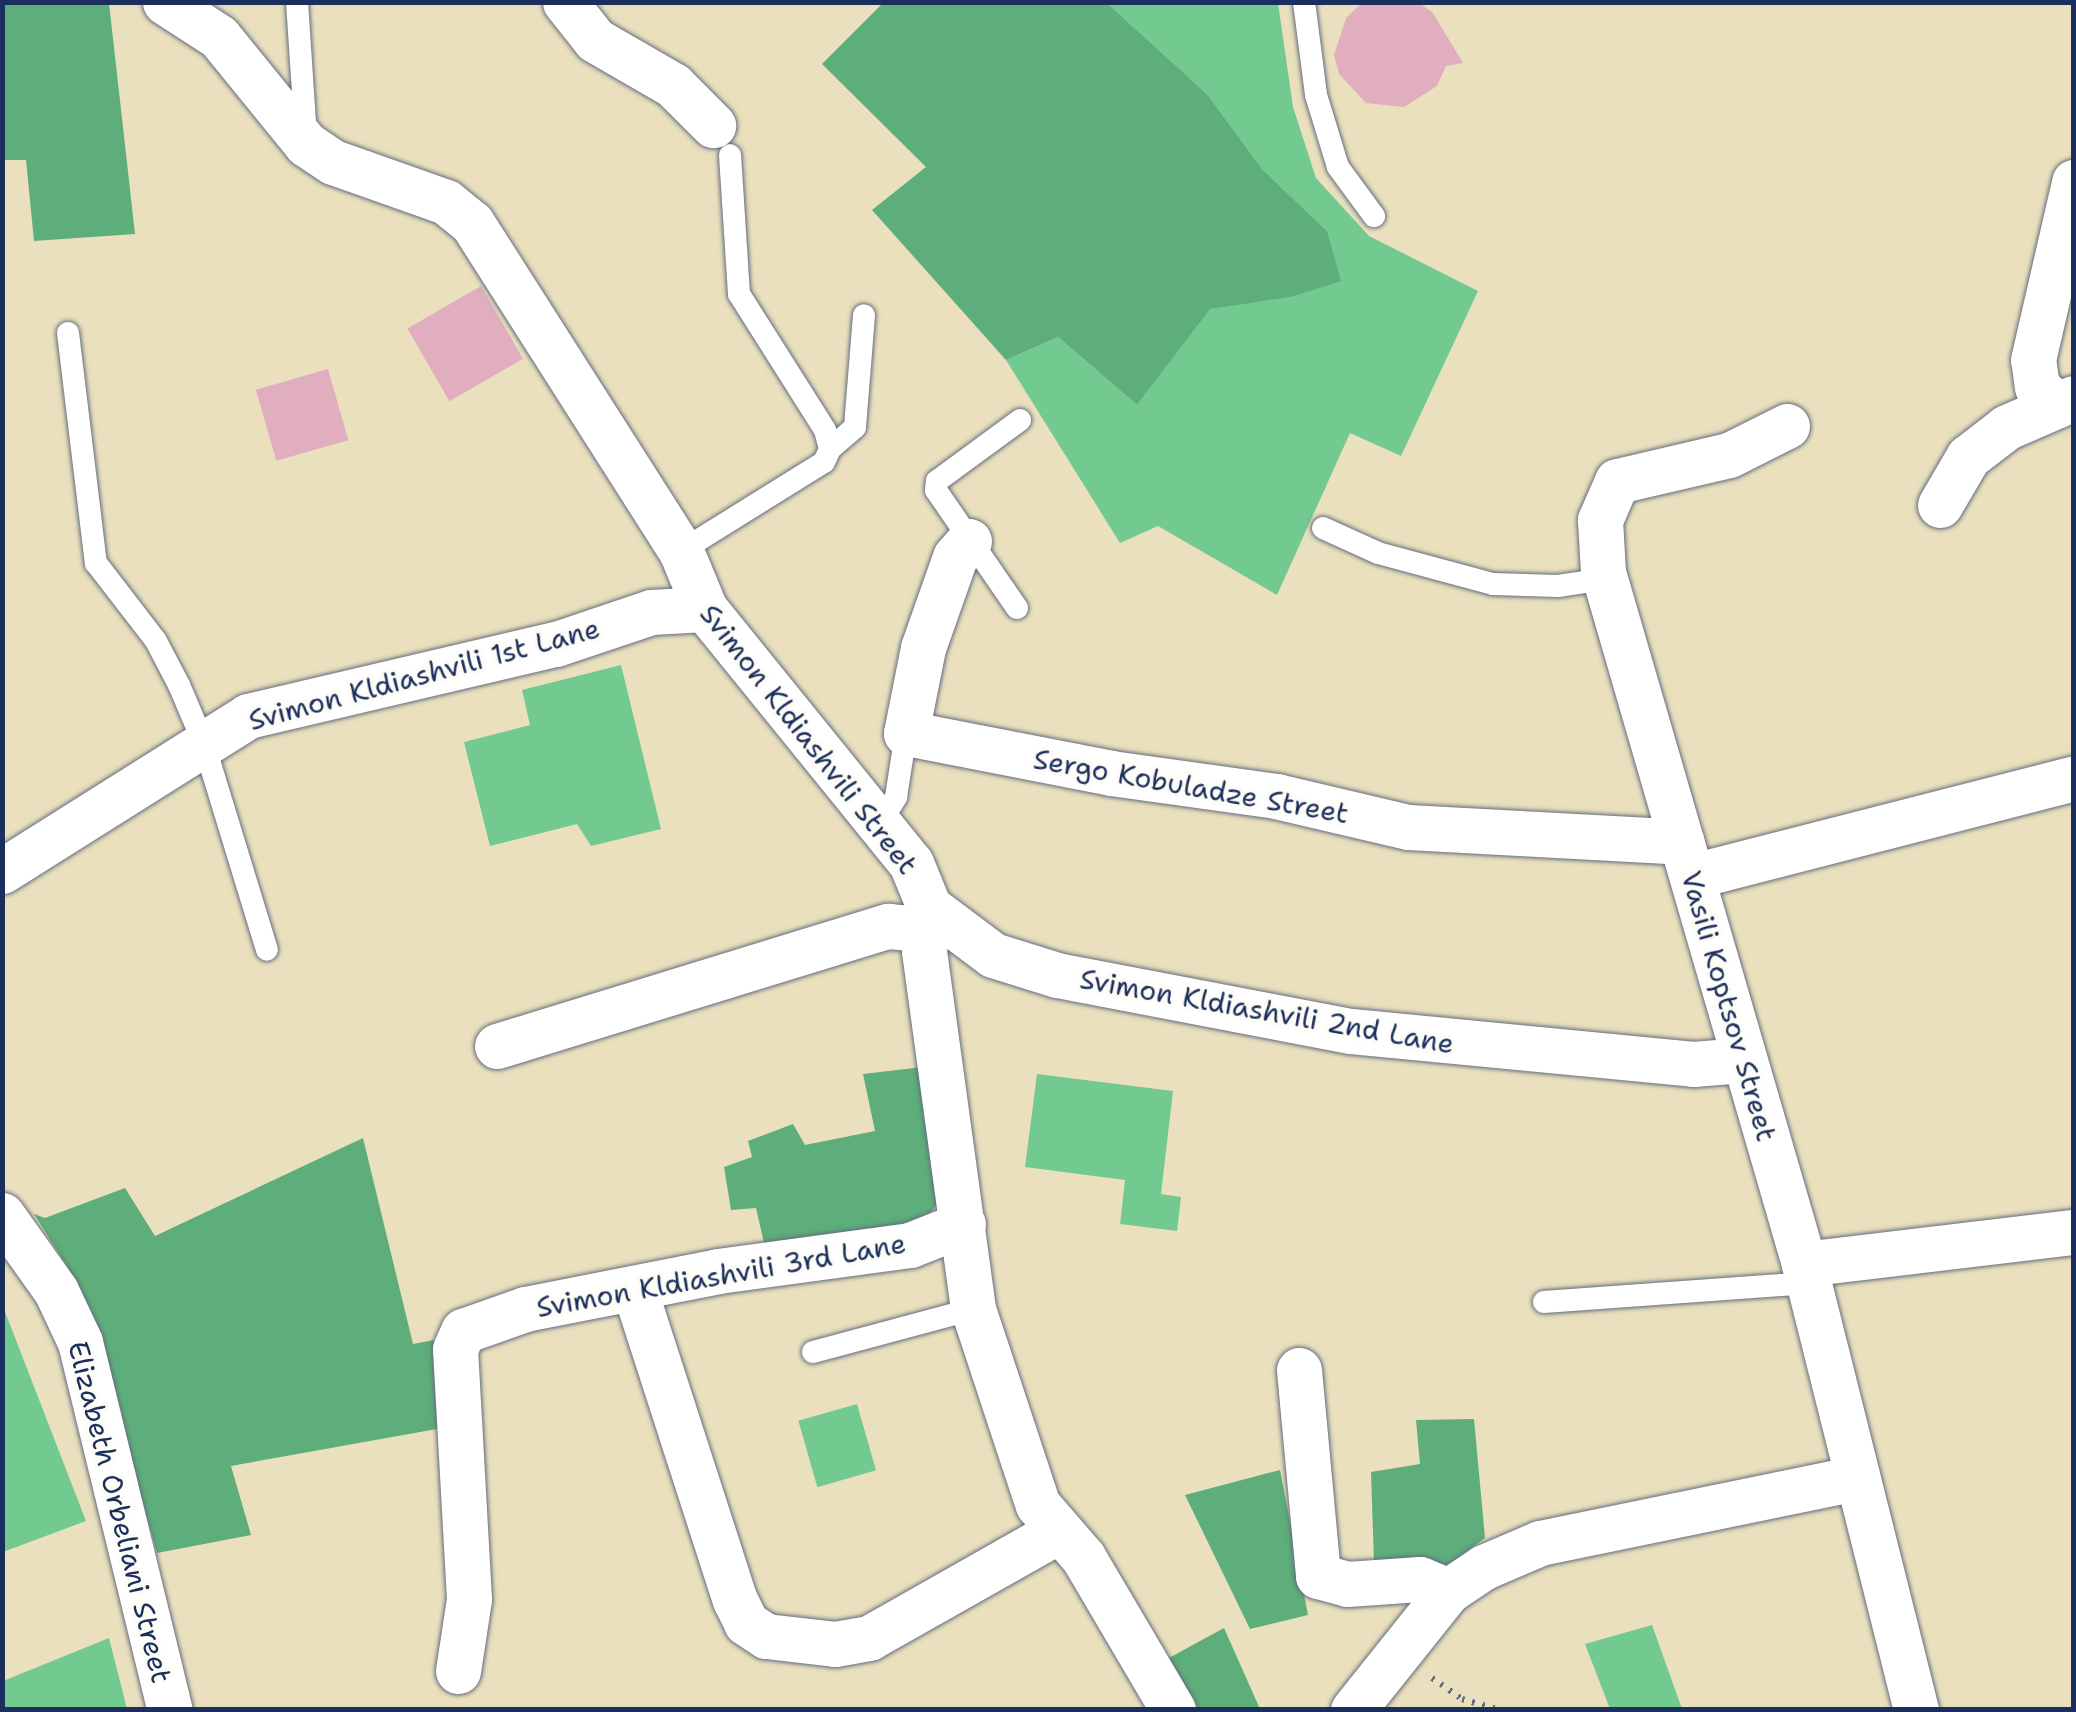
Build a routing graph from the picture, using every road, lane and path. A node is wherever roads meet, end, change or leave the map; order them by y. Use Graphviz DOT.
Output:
graph roads {
  1 [pos="164,2"];
  2 [pos="297,2"];
  3 [pos="565,2"];
  4 [pos="1304,2"];
  5 [pos="722,140"];
  6 [pos="306,144"];
  7 [pos="2074,182"];
  8 [pos="1374,216"];
  9 [pos="864,315"];
  10 [pos="68,333"];
  11 [pos="2064,400"];
  12 [pos="1020,420"];
  13 [pos="1787,426"];
  14 [pos="830,449"];
  15 [pos="1940,505"];
  16 [pos="1323,528"];
  17 [pos="969,541"];
  18 [pos="681,551"];
  19 [pos="1605,579"];
  20 [pos="1017,608"];
  21 [pos="704,609"];
  22 [pos="906,733"];
  23 [pos="204,744"];
  24 [pos="2074,778"];
  25 [pos="880,823"];
  26 [pos="1687,859"];
  27 [pos="2,871"];
  28 [pos="926,918"];
  29 [pos="267,950"];
  30 [pos="497,1046"];
  31 [pos="1743,1060"];
  32 [pos="2,1216"];
  33 [pos="962,1224"];
  34 [pos="2074,1232"];
  35 [pos="1806,1274"];
  36 [pos="634,1288"];
  37 [pos="1544,1302"];
  38 [pos="973,1309"];
  39 [pos="813,1352"];
  40 [pos="1299,1370"];
  41 [pos="1857,1478"];
  42 [pos="1056,1532"];
  43 [pos="1448,1591"];
  44 [pos="1403,1649"];
  45 [pos="458,1670"];
  46 [pos="170,1710"];
  47 [pos="1174,1710"];
  48 [pos="1353,1710"];
  49 [pos="1500,1710"];
  50 [pos="1916,1710"];
  1 -- 6 [label="street, Svimon Kldiashvili Street"];
  2 -- 6 [label="lane"];
  3 -- 5 [label="street"];
  4 -- 8 [label="lane"];
  5 -- 14 [label="lane"];
  6 -- 18 [label="street, Svimon Kldiashvili Street"];
  7 -- 11 [label="street"];
  9 -- 14 [label="lane"];
  10 -- 23 [label="lane"];
  11 -- 15 [label="street"];
  12 -- 17 [label="lane"];
  13 -- 19 [label="street, Vasili Koptsov Street"];
  14 -- 18 [label="lane"];
  16 -- 19 [label="lane"];
  17 -- 20 [label="lane"];
  17 -- 22 [label="street"];
  18 -- 21 [label="street, Svimon Kldiashvili Street"];
  19 -- 26 [label="street, Vasili Koptsov Street"];
  21 -- 23 [label="street, Svimon Kldiashvili 1st Lane"];
  21 -- 25 [label="street, Svimon Kldiashvili Street"];
  22 -- 25 [label="lane"];
  22 -- 26 [label="street, Sergo Kobuladze Street"];
  23 -- 27 [label="street, Svimon Kldiashvili 1st Lane"];
  23 -- 29 [label="lane"];
  24 -- 26 [label="street, Sergo Kobuladze Street"];
  25 -- 28 [label="street, Svimon Kldiashvili Street"];
  26 -- 31 [label="street, Vasili Koptsov Street"];
  28 -- 30 [label="street"];
  28 -- 31 [label="street, Svimon Kldiashvili 2nd Lane"];
  28 -- 33 [label="street, Svimon Kldiashvili Street"];
  31 -- 35 [label="street, Vasili Koptsov Street"];
  32 -- 46 [label="street, Elizabeth Orbeliani Street"];
  33 -- 36 [label="street, Svimon Kldiashvili 3rd Lane"];
  33 -- 38 [label="street, Svimon Kldiashvili Street"];
  34 -- 35 [label="street"];
  35 -- 37 [label="lane"];
  35 -- 41 [label="street, Vasili Koptsov Street"];
  36 -- 42 [label="street"];
  36 -- 45 [label="street, Svimon Kldiashvili 3rd Lane"];
  38 -- 39 [label="lane"];
  38 -- 42 [label="street, Svimon Kldiashvili Street"];
  40 -- 43 [label="street"];
  41 -- 43 [label="street"];
  41 -- 50 [label="street, Vasili Koptsov Street"];
  42 -- 47 [label="street, Svimon Kldiashvili Street"];
  43 -- 44 [label="street"];
  44 -- 48 [label="street"];
  44 -- 49 [label="path"];
}
